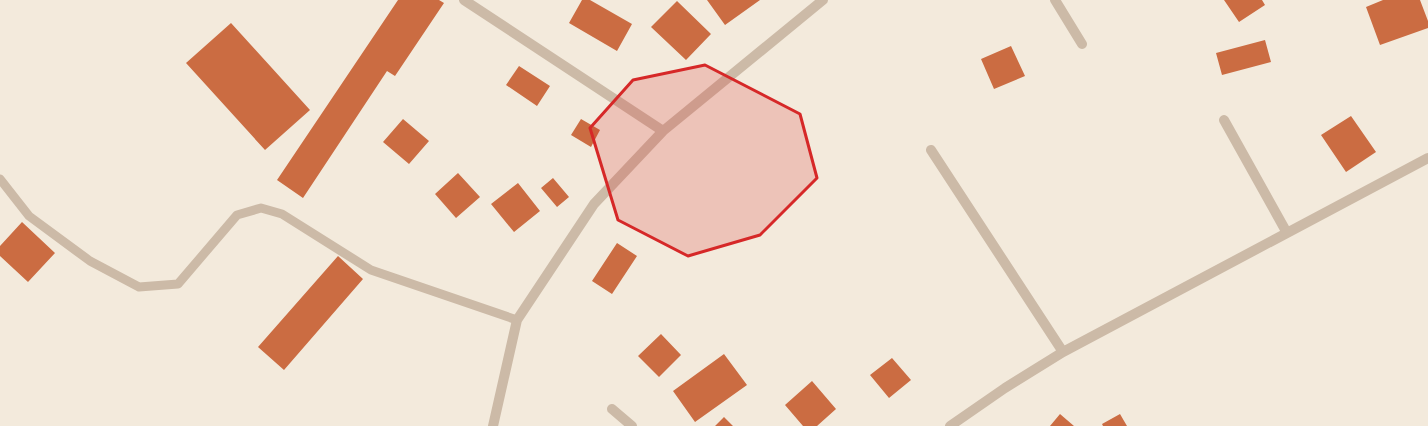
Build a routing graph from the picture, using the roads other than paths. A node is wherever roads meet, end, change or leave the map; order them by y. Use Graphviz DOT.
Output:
graph roads {
  1 [pos="464,0"];
  2 [pos="823,0"];
  3 [pos="1056,0"];
  4 [pos="1082,44"];
  5 [pos="1224,120"];
  6 [pos="663,132"];
  7 [pos="931,150"];
  8 [pos="1428,158"];
  9 [pos="0,179"];
  10 [pos="1287,233"];
  11 [pos="517,320"];
  12 [pos="1063,352"];
  13 [pos="612,409"];
  14 [pos="493,426"];
  15 [pos="632,426"];
  16 [pos="950,426"];
  1 -- 6 [label="street"];
  2 -- 6 [label="street"];
  3 -- 4 [label="street"];
  5 -- 10 [label="street"];
  6 -- 11 [label="street"];
  7 -- 12 [label="street"];
  8 -- 10 [label="street"];
  9 -- 11 [label="lane"];
  10 -- 12 [label="street"];
  11 -- 14 [label="street"];
  12 -- 16 [label="street"];
  13 -- 15 [label="street"];
}
